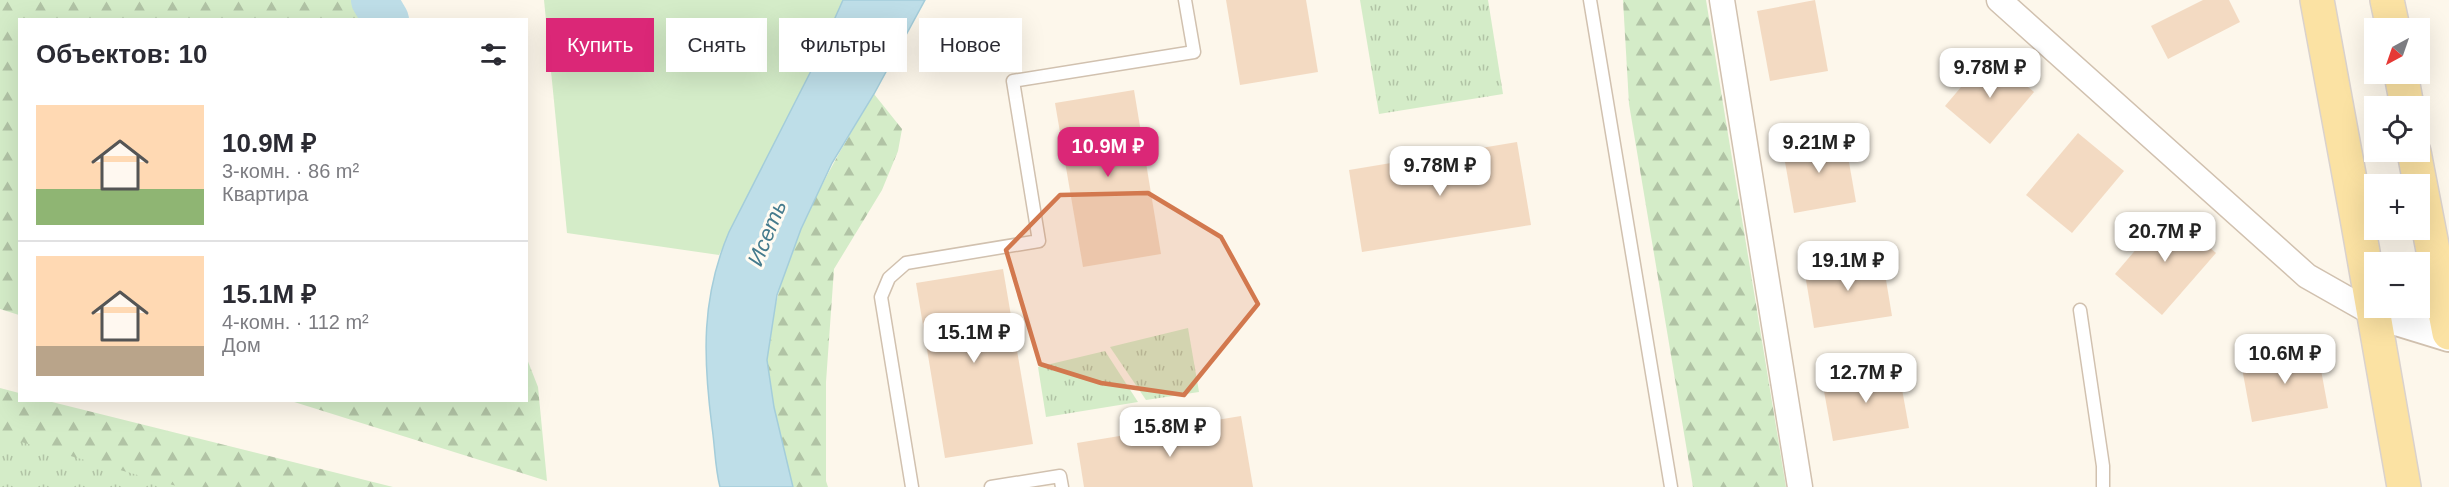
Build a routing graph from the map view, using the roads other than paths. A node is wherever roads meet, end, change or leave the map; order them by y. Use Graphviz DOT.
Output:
graph roads {
  1 [pos="1185,0"];
  2 [pos="1590,0"];
  3 [pos="1722,0"];
  4 [pos="1999,0"];
  5 [pos="2317,0"];
  6 [pos="2387,0"];
  7 [pos="2391,18"];
  8 [pos="2416,162"];
  9 [pos="2364,259"];
  10 [pos="2364,308"];
  11 [pos="2080,310"];
  12 [pos="2375,318"];
  13 [pos="2388,318"];
  14 [pos="2449,335"];
  15 [pos="912,487"];
  16 [pos="991,487"];
  17 [pos="1062,487"];
  18 [pos="1671,487"];
  19 [pos="1800,487"];
  20 [pos="2103,487"];
  21 [pos="2404,487"];
  1 -- 15 [label="lane"];
  2 -- 18 [label="lane"];
  3 -- 19 [label="street"];
  4 -- 10 [label="street"];
  5 -- 9 [label="main road"];
  6 -- 7 [label="main road"];
  8 -- 14 [label="main road"];
  11 -- 20 [label="lane"];
  12 -- 21 [label="main road"];
  13 -- 14 [label="street"];
  16 -- 17 [label="lane"];
}
